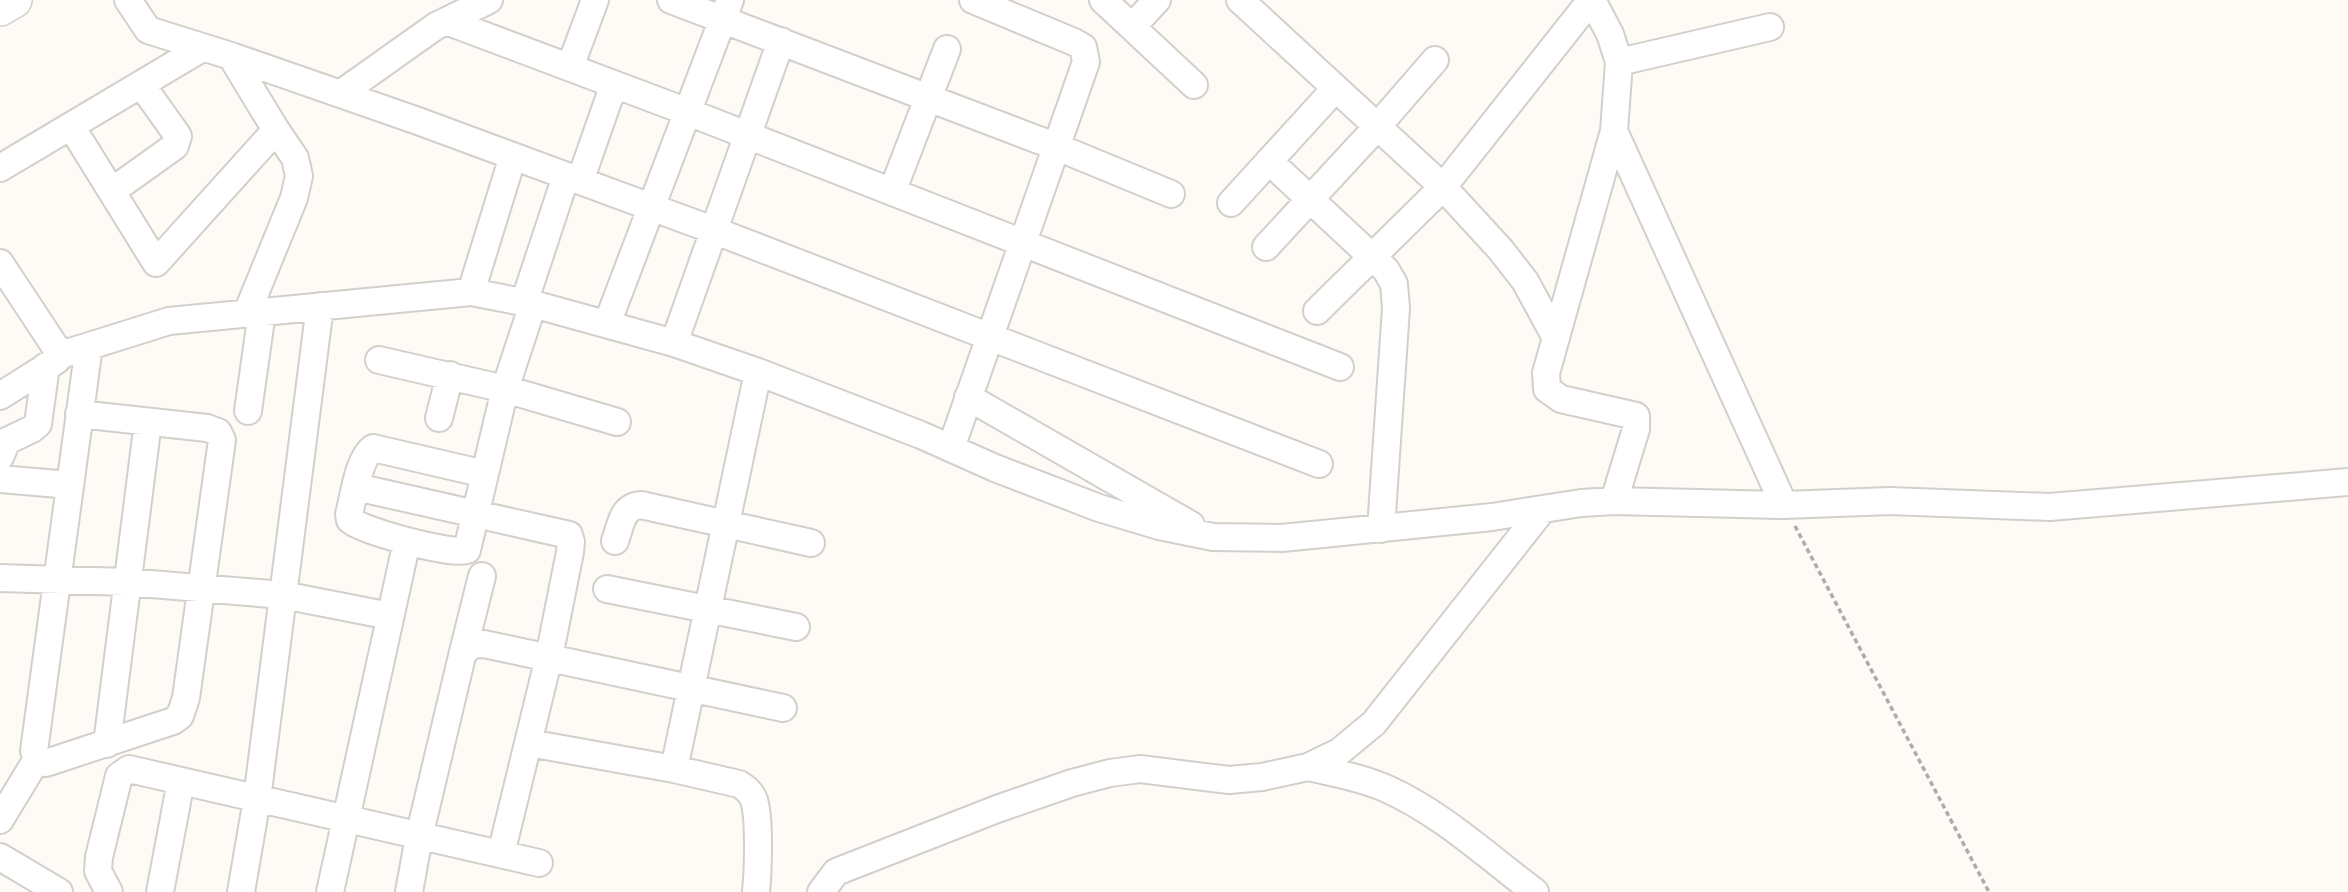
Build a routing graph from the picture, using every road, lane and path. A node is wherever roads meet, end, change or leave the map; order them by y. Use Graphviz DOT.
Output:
graph roads {
  1 [pos="14,0"];
  2 [pos="128,0"];
  3 [pos="489,0"];
  4 [pos="595,0"];
  5 [pos="671,0"];
  6 [pos="973,0"];
  7 [pos="1103,0"];
  8 [pos="1157,0"];
  9 [pos="1240,0"];
  10 [pos="1591,0"];
  11 [pos="0,8"];
  12 [pos="726,9"];
  13 [pos="446,21"];
  14 [pos="1132,27"];
  15 [pos="1770,27"];
  16 [pos="781,41"];
  17 [pos="202,48"];
  18 [pos="947,49"];
  19 [pos="231,56"];
  20 [pos="1434,60"];
  21 [pos="1619,62"];
  22 [pos="570,67"];
  23 [pos="141,84"];
  24 [pos="614,84"];
  25 [pos="1194,85"];
  26 [pos="1335,89"];
  27 [pos="340,94"];
  28 [pos="928,98"];
  29 [pos="688,112"];
  30 [pos="71,126"];
  31 [pos="1376,128"];
  32 [pos="276,130"];
  33 [pos="1614,131"];
  34 [pos="746,135"];
  35 [pos="1057,147"];
  36 [pos="513,156"];
  37 [pos="1269,161"];
  38 [pos="0,169"];
  39 [pos="573,178"];
  40 [pos="1443,187"];
  41 [pos="112,191"];
  42 [pos="892,192"];
  43 [pos="1171,194"];
  44 [pos="1310,200"];
  45 [pos="1231,203"];
  46 [pos="652,208"];
  47 [pos="713,230"];
  48 [pos="1023,243"];
  49 [pos="1266,247"];
  50 [pos="1373,258"];
  51 [pos="0,263"];
  52 [pos="471,292"];
  53 [pos="528,304"];
  54 [pos="320,306"];
  55 [pos="1317,311"];
  56 [pos="254,313"];
  57 [pos="607,324"];
  58 [pos="989,337"];
  59 [pos="1556,338"];
  60 [pos="674,342"];
  61 [pos="68,355"];
  62 [pos="379,360"];
  63 [pos="1340,367"];
  64 [pos="758,372"];
  65 [pos="450,375"];
  66 [pos="505,389"];
  67 [pos="0,396"];
  68 [pos="968,397"];
  69 [pos="248,411"];
  70 [pos="79,414"];
  71 [pos="439,418"];
  72 [pos="148,422"];
  73 [pos="617,422"];
  74 [pos="951,448"];
  75 [pos="0,457"];
  76 [pos="1319,464"];
  77 [pos="485,474"];
  78 [pos="0,479"];
  79 [pos="2348,482"];
  80 [pos="70,485"];
  81 [pos="356,487"];
  82 [pos="1614,501"];
  83 [pos="1784,505"];
  84 [pos="1543,509"];
  85 [pos="476,514"];
  86 [pos="726,524"];
  87 [pos="1381,529"];
  88 [pos="1213,537"];
  89 [pos="407,541"];
  90 [pos="615,541"];
  91 [pos="811,543"];
  92 [pos="482,576"];
  93 [pos="0,578"];
  94 [pos="58,578"];
  95 [pos="127,582"];
  96 [pos="200,588"];
  97 [pos="607,589"];
  98 [pos="283,595"];
  99 [pos="708,609"];
  100 [pos="390,615"];
  101 [pos="796,626"];
  102 [pos="462,656"];
  103 [pos="549,657"];
  104 [pos="692,688"];
  105 [pos="783,708"];
  106 [pos="528,743"];
  107 [pos="107,744"];
  108 [pos="37,759"];
  109 [pos="1308,766"];
  110 [pos="674,769"];
  111 [pos="181,781"];
  112 [pos="257,799"];
  113 [pos="0,820"];
  114 [pos="345,820"];
  115 [pos="419,837"];
  116 [pos="501,854"];
  117 [pos="0,857"];
  118 [pos="539,863"];
  119 [pos="59,892"];
  120 [pos="109,892"];
  121 [pos="160,892"];
  122 [pos="241,892"];
  123 [pos="330,892"];
  124 [pos="409,892"];
  125 [pos="756,892"];
  126 [pos="821,892"];
  127 [pos="1535,892"];
  128 [pos="1989,892"];
  1 -- 11 [label="main road"];
  2 -- 17 [label="street"];
  3 -- 13 [label="street"];
  4 -- 22 [label="street"];
  5 -- 12 [label="street"];
  6 -- 35 [label="street"];
  7 -- 14 [label="street"];
  8 -- 14 [label="street"];
  9 -- 26 [label="street"];
  10 -- 21 [label="street"];
  10 -- 40 [label="street"];
  12 -- 16 [label="street"];
  12 -- 29 [label="street"];
  13 -- 22 [label="street"];
  13 -- 27 [label="street"];
  14 -- 25 [label="street"];
  15 -- 21 [label="street"];
  16 -- 28 [label="street"];
  16 -- 34 [label="street"];
  17 -- 19 [label="street"];
  17 -- 23 [label="street"];
  18 -- 28 [label="street"];
  19 -- 27 [label="street"];
  19 -- 32 [label="street"];
  20 -- 31 [label="street"];
  21 -- 33 [label="street"];
  22 -- 24 [label="street"];
  23 -- 30 [label="street"];
  23 -- 41 [label="street"];
  24 -- 29 [label="street"];
  24 -- 39 [label="street"];
  26 -- 31 [label="street"];
  26 -- 37 [label="street"];
  27 -- 36 [label="street"];
  28 -- 35 [label="street"];
  28 -- 42 [label="street"];
  29 -- 34 [label="street"];
  29 -- 46 [label="street"];
  30 -- 38 [label="street"];
  30 -- 41 [label="street"];
  31 -- 40 [label="street"];
  31 -- 44 [label="street"];
  32 -- 41 [label="street"];
  32 -- 56 [label="street"];
  33 -- 59 [label="street"];
  33 -- 83 [label="street"];
  34 -- 42 [label="street"];
  34 -- 47 [label="street"];
  35 -- 43 [label="street"];
  35 -- 48 [label="street"];
  36 -- 39 [label="street"];
  36 -- 52 [label="street"];
  37 -- 44 [label="street"];
  37 -- 45 [label="street"];
  39 -- 46 [label="street"];
  39 -- 53 [label="street"];
  40 -- 50 [label="street"];
  40 -- 59 [label="street"];
  42 -- 48 [label="street"];
  44 -- 49 [label="street"];
  44 -- 50 [label="street"];
  46 -- 47 [label="street"];
  46 -- 57 [label="street"];
  47 -- 58 [label="street"];
  47 -- 60 [label="street"];
  48 -- 58 [label="street"];
  48 -- 63 [label="street"];
  50 -- 55 [label="street"];
  50 -- 87 [label="street"];
  51 -- 61 [label="street"];
  52 -- 53 [label="street"];
  52 -- 54 [label="street"];
  53 -- 57 [label="street"];
  53 -- 66 [label="street"];
  54 -- 56 [label="street"];
  54 -- 98 [label="street"];
  56 -- 61 [label="street"];
  56 -- 69 [label="street"];
  57 -- 60 [label="street"];
  58 -- 68 [label="street"];
  58 -- 76 [label="street"];
  59 -- 82 [label="street"];
  60 -- 64 [label="street"];
  61 -- 67 [label="street"];
  61 -- 70 [label="street"];
  61 -- 75 [label="street"];
  62 -- 65 [label="street"];
  64 -- 74 [label="street"];
  64 -- 86 [label="street"];
  65 -- 66 [label="street"];
  65 -- 71 [label="street"];
  66 -- 73 [label="street"];
  66 -- 77 [label="street"];
  68 -- 74 [label="street"];
  68 -- 88 [label="street"];
  70 -- 72 [label="street"];
  70 -- 80 [label="street"];
  72 -- 95 [label="street"];
  72 -- 96 [label="street"];
  74 -- 88 [label="street"];
  77 -- 81 [label="street"];
  77 -- 85 [label="street"];
  78 -- 80 [label="street"];
  79 -- 83 [label="street"];
  80 -- 94 [label="street"];
  81 -- 85 [label="street"];
  81 -- 89 [label="street"];
  82 -- 83 [label="street"];
  82 -- 84 [label="street"];
  83 -- 128 [label="path"];
  84 -- 87 [label="street"];
  84 -- 109 [label="street"];
  85 -- 89 [label="street"];
  85 -- 103 [label="street"];
  86 -- 90 [label="street"];
  86 -- 91 [label="street"];
  86 -- 99 [label="street"];
  87 -- 88 [label="street"];
  89 -- 100 [label="street"];
  92 -- 102 [label="street"];
  93 -- 94 [label="street"];
  94 -- 95 [label="street"];
  94 -- 108 [label="street"];
  95 -- 96 [label="street"];
  95 -- 107 [label="street"];
  96 -- 98 [label="street"];
  96 -- 107 [label="street"];
  97 -- 99 [label="street"];
  98 -- 100 [label="street"];
  98 -- 112 [label="street"];
  99 -- 101 [label="street"];
  99 -- 104 [label="street"];
  100 -- 114 [label="street"];
  102 -- 103 [label="street"];
  102 -- 115 [label="street"];
  103 -- 104 [label="street"];
  103 -- 106 [label="street"];
  104 -- 105 [label="street"];
  104 -- 110 [label="street"];
  106 -- 110 [label="street"];
  106 -- 116 [label="street"];
  107 -- 108 [label="street"];
  108 -- 113 [label="street"];
  109 -- 126 [label="street"];
  109 -- 127 [label="street"];
  110 -- 125 [label="street"];
  111 -- 112 [label="street"];
  111 -- 120 [label="street"];
  111 -- 121 [label="street"];
  112 -- 114 [label="street"];
  112 -- 122 [label="street"];
  114 -- 115 [label="street"];
  114 -- 123 [label="street"];
  115 -- 116 [label="street"];
  115 -- 124 [label="street"];
  116 -- 118 [label="street"];
  117 -- 119 [label="street"];
}
